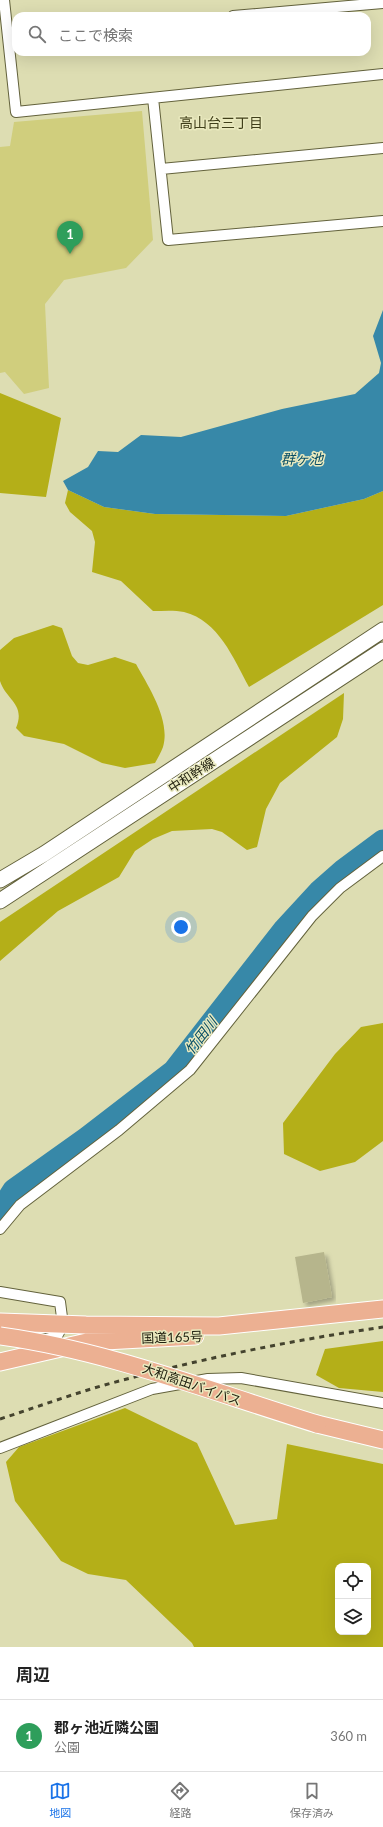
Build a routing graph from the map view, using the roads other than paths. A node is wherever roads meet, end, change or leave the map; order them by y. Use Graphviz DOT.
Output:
graph roads {
  1 [pos="4,0"];
  2 [pos="383,3"];
  3 [pos="279,12"];
  4 [pos="12,37"];
  5 [pos="13,56"];
  6 [pos="383,74"];
  7 [pos="153,98"];
  8 [pos="383,148"];
  9 [pos="161,169"];
  10 [pos="383,221"];
  11 [pos="383,630"];
  12 [pos="383,650"];
  13 [pos="383,856"];
  14 [pos="0,880"];
  15 [pos="0,901"];
  16 [pos="0,1229"];
  17 [pos="0,1292"];
  18 [pos="383,1309"];
  19 [pos="346,1314"];
  20 [pos="0,1322"];
  21 [pos="63,1324"];
  22 [pos="0,1336"];
  23 [pos="0,1344"];
  24 [pos="0,1362"];
  25 [pos="383,1403"];
  26 [pos="383,1440"];
  27 [pos="0,1448"];
  1 -- 4 [label="street"];
  2 -- 3 [label="street"];
  5 -- 7 [label="street"];
  6 -- 7 [label="street"];
  7 -- 9 [label="street"];
  8 -- 9 [label="street"];
  9 -- 10 [label="street"];
  11 -- 14 [label="main road, 中和幹線"];
  12 -- 15 [label="main road, 中和幹線"];
  13 -- 16 [label="street"];
  17 -- 21 [label="street"];
  18 -- 19 [label="highway, 国道165号"];
  19 -- 21 [label="highway, 国道165号"];
  19 -- 24 [label="highway, 国道165号"];
  20 -- 21 [label="highway, 国道165号"];
  21 -- 23 [label="street"];
  22 -- 26 [label="highway, 大和高田バイパス, bridge"];
  25 -- 27 [label="street"];
}
